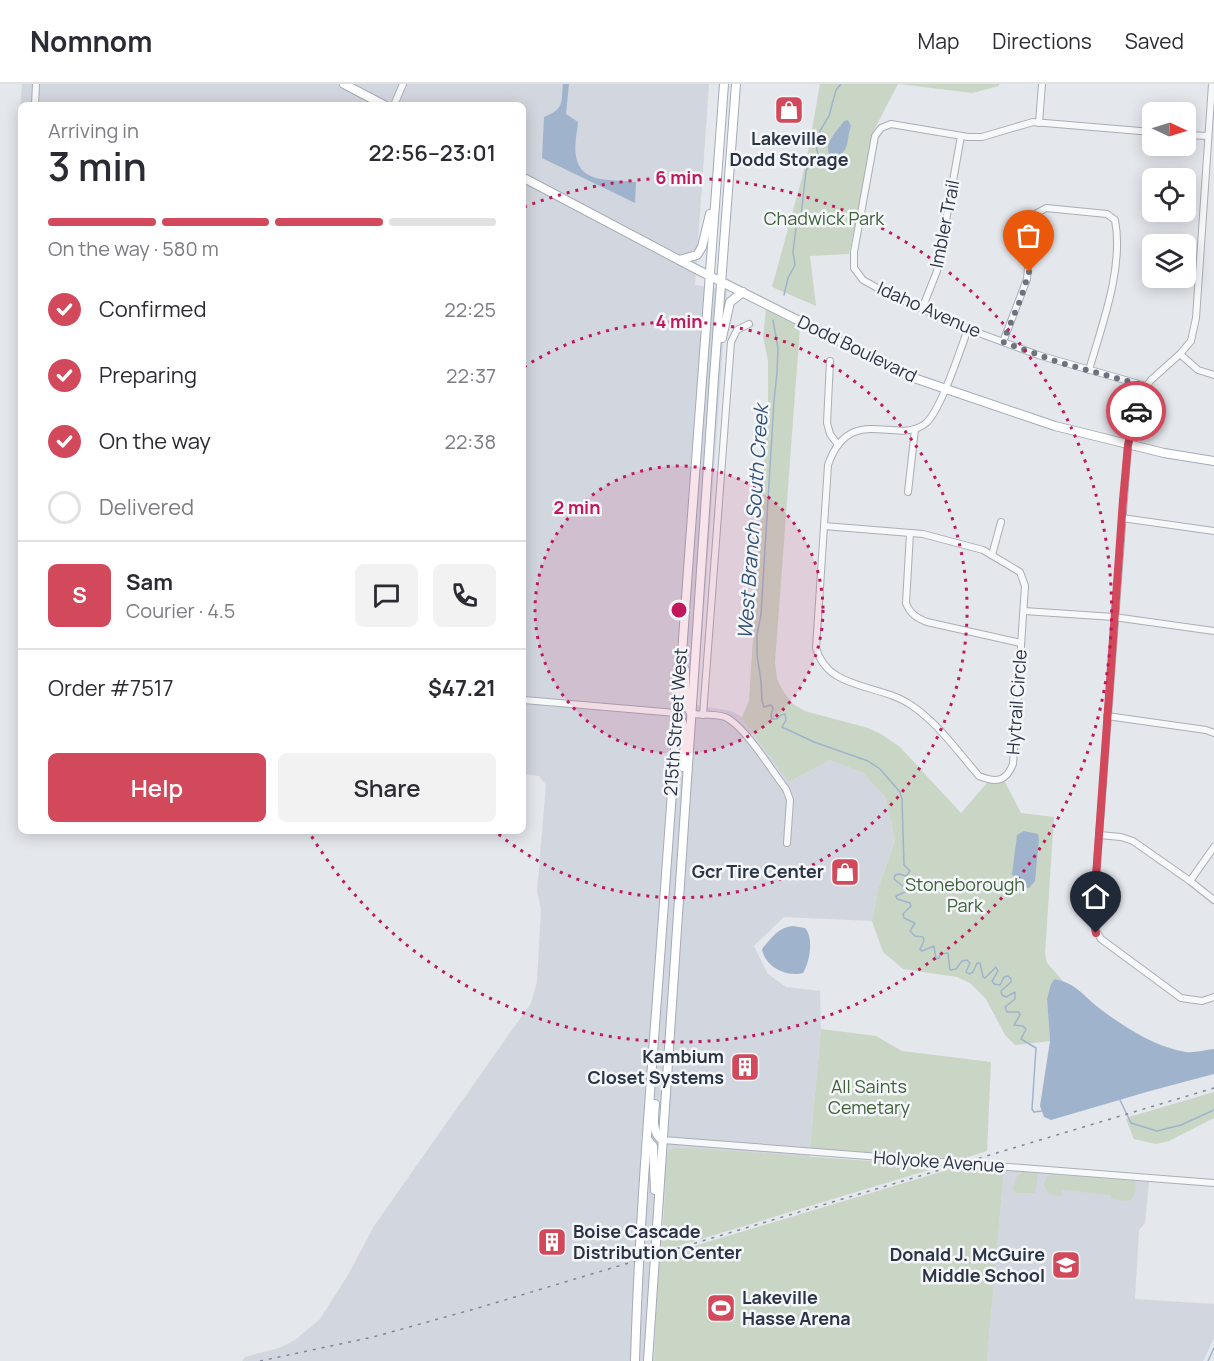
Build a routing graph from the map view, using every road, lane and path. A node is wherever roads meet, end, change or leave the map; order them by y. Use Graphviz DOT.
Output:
graph roads {
  1 [pos="36,84"];
  2 [pos="344,84"];
  3 [pos="403,84"];
  4 [pos="724,84"];
  5 [pos="736,84"];
  6 [pos="1042,84"];
  7 [pos="1212,84"];
  8 [pos="35,102"];
  9 [pos="378,102"];
  10 [pos="395,102"];
  11 [pos="1039,123"];
  12 [pos="1142,131"];
  13 [pos="1196,135"];
  14 [pos="961,136"];
  15 [pos="1208,136"];
  16 [pos="526,179"];
  17 [pos="716,188"];
  18 [pos="679,260"];
  19 [pos="709,276"];
  20 [pos="722,282"];
  21 [pos="742,292"];
  22 [pos="922,309"];
  23 [pos="749,324"];
  24 [pos="968,329"];
  25 [pos="1003,342"];
  26 [pos="1180,354"];
  27 [pos="830,361"];
  28 [pos="1089,370"];
  29 [pos="1214,375"];
  30 [pos="714,377"];
  31 [pos="1146,386"];
  32 [pos="945,389"];
  33 [pos="915,429"];
  34 [pos="838,445"];
  35 [pos="1128,445"];
  36 [pos="1214,460"];
  37 [pos="908,492"];
  38 [pos="1122,518"];
  39 [pos="1001,522"];
  40 [pos="824,526"];
  41 [pos="1214,531"];
  42 [pos="910,533"];
  43 [pos="992,555"];
  44 [pos="1024,611"];
  45 [pos="1114,617"];
  46 [pos="682,631"];
  47 [pos="1214,631"];
  48 [pos="1022,643"];
  49 [pos="526,700"];
  50 [pos="676,712"];
  51 [pos="692,714"];
  52 [pos="703,715"];
  53 [pos="1107,716"];
  54 [pos="1214,733"];
  55 [pos="687,794"];
  56 [pos="1099,836"];
  57 [pos="787,843"];
  58 [pos="1214,847"];
  59 [pos="1190,880"];
  60 [pos="1214,900"];
  61 [pos="1214,997"];
  62 [pos="653,1053"];
  63 [pos="647,1139"];
  64 [pos="663,1140"];
  65 [pos="1214,1183"];
  66 [pos="658,1214"];
  67 [pos="635,1361"];
  68 [pos="648,1361"];
  1 -- 8 [label="street"];
  2 -- 9 [label="main road"];
  3 -- 10 [label="street"];
  4 -- 17 [label="main road, 215th Street West"];
  5 -- 20 [label="main road, 215th Street West"];
  6 -- 11 [label="street"];
  7 -- 15 [label="street"];
  11 -- 12 [label="street"];
  11 -- 14 [label="street"];
  13 -- 15 [label="street"];
  14 -- 22 [label="street, Imbler Trail"];
  14 -- 22 [label="street, Idaho Avenue"];
  15 -- 26 [label="street"];
  16 -- 18 [label="main road, Dodd Boulevard"];
  17 -- 18 [label="main road"];
  17 -- 19 [label="main road, 215th Street West"];
  18 -- 19 [label="main road, Dodd Boulevard"];
  19 -- 20 [label="main road, Dodd Boulevard"];
  19 -- 46 [label="main road, 215th Street West"];
  20 -- 21 [label="main road, Dodd Boulevard"];
  20 -- 30 [label="main road, 215th Street West"];
  21 -- 30 [label="main road"];
  21 -- 32 [label="main road, Dodd Boulevard"];
  22 -- 24 [label="street, Idaho Avenue"];
  23 -- 52 [label="street, 215th Street West"];
  24 -- 25 [label="street, Idaho Avenue"];
  24 -- 32 [label="street"];
  25 -- 28 [label="street, Idaho Avenue"];
  25 -- 28 [label="street"];
  26 -- 29 [label="street"];
  26 -- 31 [label="street"];
  27 -- 34 [label="street"];
  28 -- 31 [label="street, Idaho Avenue"];
  30 -- 51 [label="main road, 215th Street West"];
  31 -- 35 [label="street"];
  32 -- 33 [label="street"];
  32 -- 35 [label="main road, Dodd Boulevard"];
  33 -- 34 [label="street"];
  33 -- 37 [label="street"];
  34 -- 40 [label="street, Hytrail Circle"];
  35 -- 36 [label="main road, Dodd Boulevard"];
  35 -- 38 [label="street"];
  38 -- 41 [label="street"];
  38 -- 45 [label="street"];
  39 -- 43 [label="street"];
  40 -- 42 [label="street, Hytrail Circle"];
  40 -- 48 [label="street, Hytrail Circle"];
  42 -- 43 [label="street, Hytrail Circle"];
  42 -- 48 [label="street"];
  43 -- 44 [label="street, Hytrail Circle"];
  44 -- 45 [label="street"];
  44 -- 48 [label="street, Hytrail Circle"];
  45 -- 47 [label="street"];
  45 -- 53 [label="street"];
  46 -- 50 [label="main road, 215th Street West"];
  46 -- 51 [label="main road"];
  49 -- 50 [label="street"];
  50 -- 55 [label="main road"];
  50 -- 62 [label="main road, 215th Street West"];
  51 -- 52 [label="street"];
  51 -- 55 [label="main road, 215th Street West"];
  52 -- 57 [label="street"];
  53 -- 54 [label="street"];
  53 -- 56 [label="street"];
  55 -- 64 [label="main road, 215th Street West"];
  56 -- 59 [label="street"];
  56 -- 61 [label="street"];
  58 -- 59 [label="street"];
  59 -- 60 [label="street"];
  62 -- 63 [label="main road, 215th Street West"];
  62 -- 64 [label="main road"];
  63 -- 66 [label="main road"];
  63 -- 67 [label="main road, 215th Street West"];
  64 -- 65 [label="street, Holyoke Avenue"];
  64 -- 66 [label="main road, 215th Street West"];
  66 -- 68 [label="main road, 215th Street West"];
}
